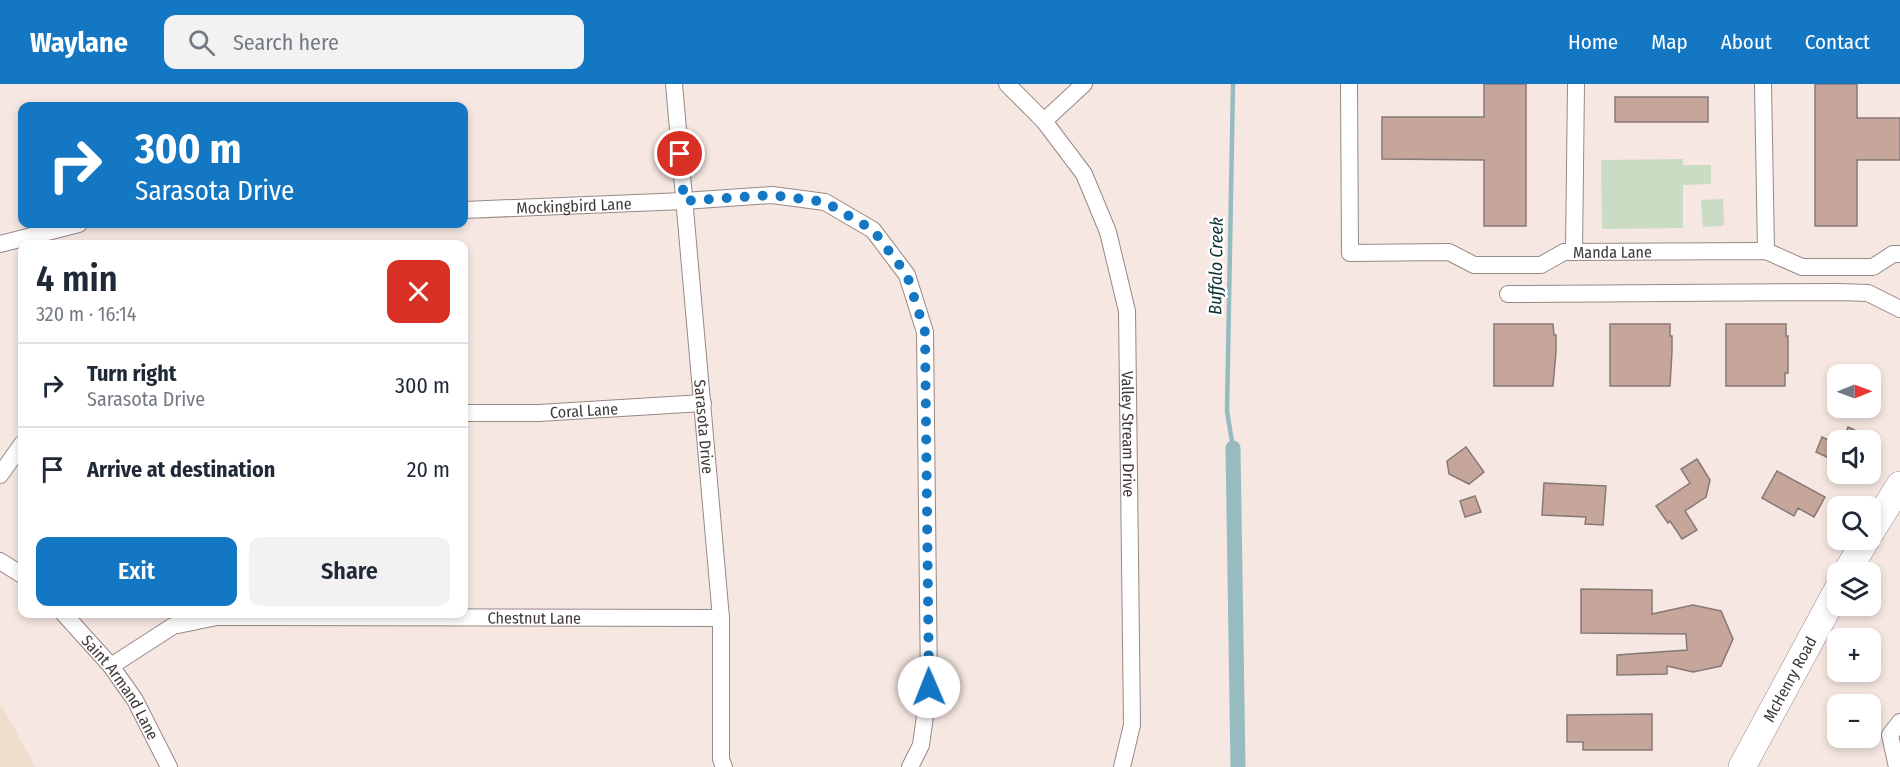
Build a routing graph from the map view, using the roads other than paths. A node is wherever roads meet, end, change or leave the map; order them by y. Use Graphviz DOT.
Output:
graph roads {
  1 [pos="674,84"];
  2 [pos="1007,84"];
  3 [pos="1084,84"];
  4 [pos="1349,84"];
  5 [pos="1576,84"];
  6 [pos="1763,84"];
  7 [pos="1044,121"];
  8 [pos="684,201"];
  9 [pos="468,210"];
  10 [pos="64,228"];
  11 [pos="0,244"];
  12 [pos="1766,251"];
  13 [pos="1574,252"];
  14 [pos="1900,254"];
  15 [pos="1508,294"];
  16 [pos="1900,309"];
  17 [pos="703,403"];
  18 [pos="468,413"];
  19 [pos="18,449"];
  20 [pos="0,474"];
  21 [pos="1900,485"];
  22 [pos="1881,515"];
  23 [pos="0,561"];
  24 [pos="18,572"];
  25 [pos="1827,609"];
  26 [pos="468,617"];
  27 [pos="68,618"];
  28 [pos="212,618"];
  29 [pos="721,618"];
  30 [pos="111,666"];
  31 [pos="1900,722"];
  32 [pos="170,767"];
  33 [pos="724,767"];
  34 [pos="910,767"];
  35 [pos="1122,767"];
  36 [pos="1742,767"];
  37 [pos="1897,767"];
  1 -- 8 [label="street, Sarasota Drive"];
  2 -- 7 [label="street, Valley Stream Drive"];
  3 -- 7 [label="street"];
  4 -- 13 [label="street, Manda Lane"];
  5 -- 13 [label="street"];
  6 -- 12 [label="street"];
  7 -- 35 [label="street, Valley Stream Drive"];
  8 -- 9 [label="street, Mockingbird Lane"];
  8 -- 17 [label="street, Sarasota Drive"];
  8 -- 34 [label="street, Mockingbird Lane"];
  10 -- 11 [label="street"];
  12 -- 13 [label="street, Manda Lane"];
  12 -- 14 [label="street, Manda Lane"];
  15 -- 16 [label="street"];
  17 -- 18 [label="street, Coral Lane"];
  17 -- 29 [label="street, Sarasota Drive"];
  19 -- 20 [label="street"];
  21 -- 22 [label="main road"];
  23 -- 24 [label="street"];
  25 -- 36 [label="main road, McHenry Road"];
  26 -- 29 [label="street, Chestnut Lane"];
  27 -- 30 [label="street, Saint Armand Lane"];
  28 -- 30 [label="street, Chestnut Lane"];
  29 -- 33 [label="street, Sarasota Drive"];
  30 -- 32 [label="street, Saint Armand Lane"];
  31 -- 37 [label="street"];
}
